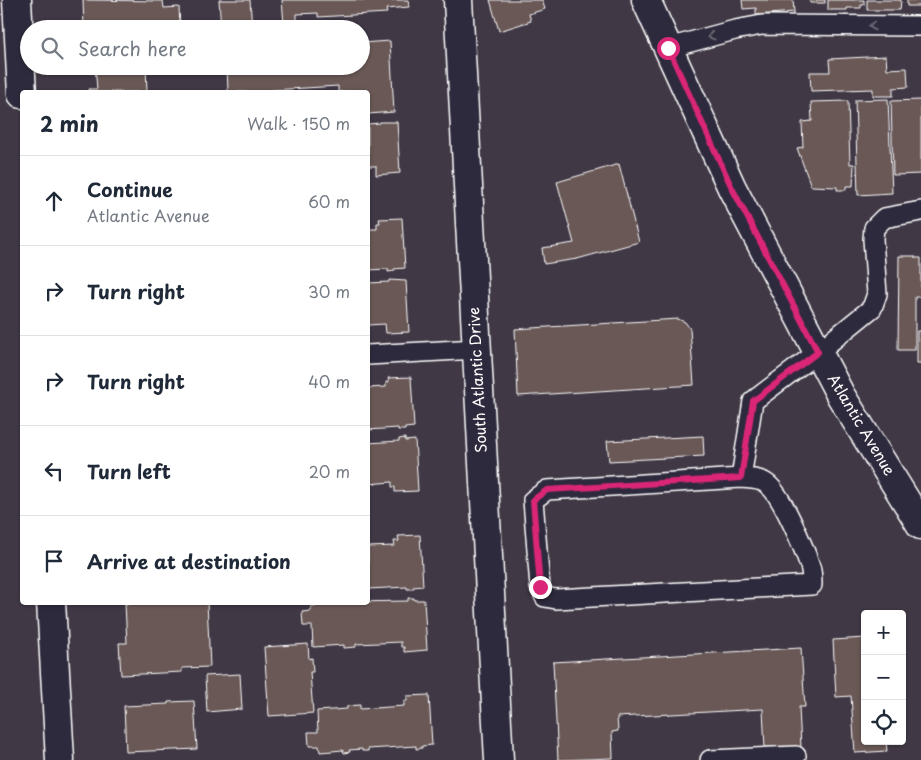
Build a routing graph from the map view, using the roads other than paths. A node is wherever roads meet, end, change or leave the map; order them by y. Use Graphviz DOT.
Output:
graph roads {
  1 [pos="17,0"];
  2 [pos="458,0"];
  3 [pos="646,0"];
  4 [pos="921,26"];
  5 [pos="668,48"];
  6 [pos="20,56"];
  7 [pos="21,75"];
  8 [pos="22,90"];
  9 [pos="921,211"];
  10 [pos="477,348"];
  11 [pos="818,352"];
  12 [pos="370,355"];
  13 [pos="741,478"];
  14 [pos="921,525"];
  15 [pos="51,605"];
  16 [pos="796,756"];
  17 [pos="60,760"];
  18 [pos="499,760"];
  19 [pos="710,760"];
  1 -- 6 [label="street"];
  2 -- 10 [label="street, South Atlantic Drive"];
  3 -- 5 [label="street, Atlantic Avenue"];
  4 -- 5 [label="lane, one-way"];
  5 -- 11 [label="street, Atlantic Avenue"];
  7 -- 8 [label="street"];
  9 -- 11 [label="lane"];
  10 -- 12 [label="lane"];
  10 -- 18 [label="street, South Atlantic Drive"];
  11 -- 13 [label="lane"];
  11 -- 14 [label="street, Atlantic Avenue"];
  13 -- 13 [label="lane"];
  15 -- 17 [label="street"];
  16 -- 19 [label="lane"];
}
